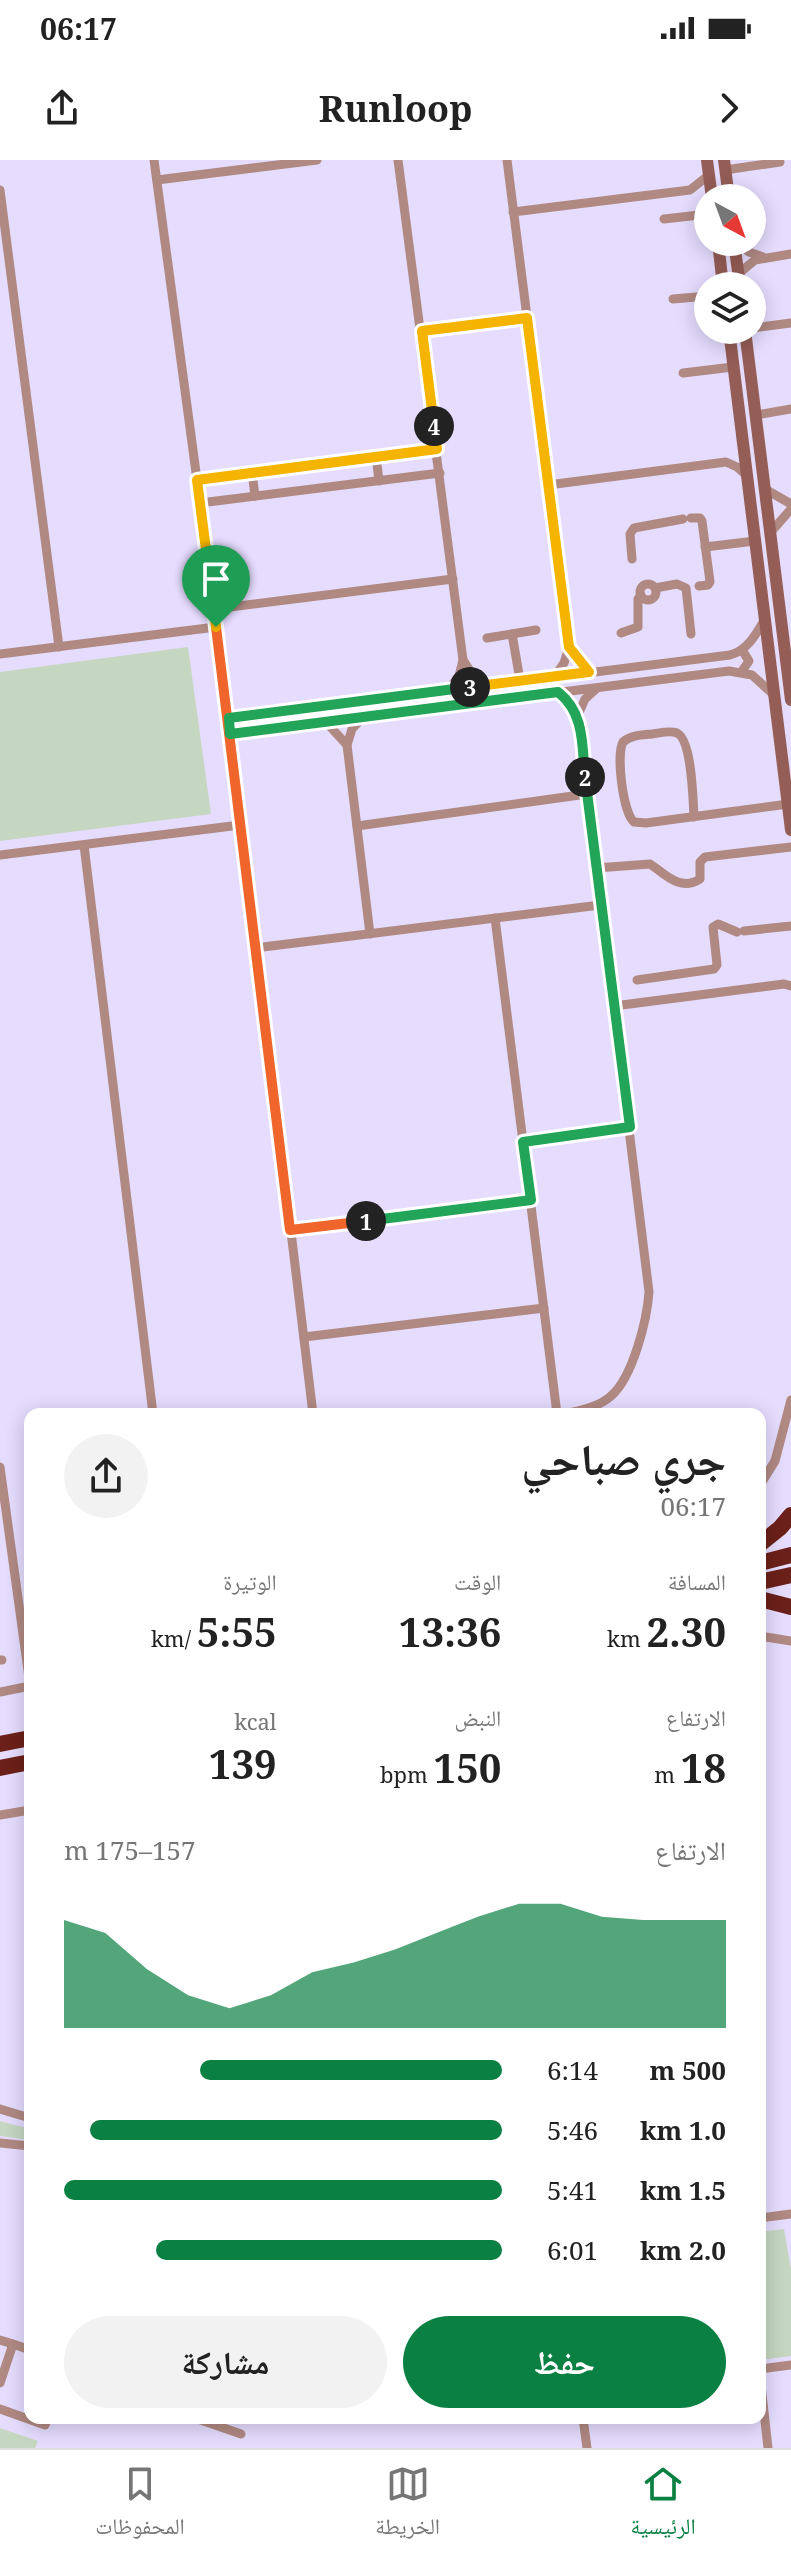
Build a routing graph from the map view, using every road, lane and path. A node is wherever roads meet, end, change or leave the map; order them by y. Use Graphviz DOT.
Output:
graph roads {
  1 [pos="154,160"];
  2 [pos="317,160"];
  3 [pos="398,160"];
  4 [pos="507,160"];
  5 [pos="707,160"];
  6 [pos="780,162"];
  7 [pos="724,165"];
  8 [pos="709,175"];
  9 [pos="157,180"];
  10 [pos="710,184"];
  11 [pos="0,190"];
  12 [pos="690,190"];
  13 [pos="694,192"];
  14 [pos="513,212"];
  15 [pos="694,216"];
  16 [pos="664,219"];
  17 [pos="791,254"];
  18 [pos="763,257"];
  19 [pos="5,269"];
  20 [pos="743,272"];
  21 [pos="694,297"];
  22 [pos="673,299"];
  23 [pos="527,318"];
  24 [pos="791,323"];
  25 [pos="766,326"];
  26 [pos="422,331"];
  27 [pos="731,344"];
  28 [pos="747,344"];
  29 [pos="733,367"];
  30 [pos="683,373"];
  31 [pos="791,409"];
  32 [pos="756,415"];
  33 [pos="742,444"];
  34 [pos="437,449"];
  35 [pos="376,456"];
  36 [pos="726,462"];
  37 [pos="252,472"];
  38 [pos="440,473"];
  39 [pos="746,475"];
  40 [pos="197,480"];
  41 [pos="379,481"];
  42 [pos="548,485"];
  43 [pos="765,489"];
  44 [pos="255,496"];
  45 [pos="200,503"];
  46 [pos="791,507"];
  47 [pos="771,532"];
  48 [pos="755,541"];
  49 [pos="705,547"];
  50 [pos="632,559"];
  51 [pos="453,579"];
  52 [pos="693,587"];
  53 [pos="214,609"];
  54 [pos="765,619"];
  55 [pos="786,624"];
  56 [pos="216,627"];
  57 [pos="536,630"];
  58 [pos="621,633"];
  59 [pos="512,634"];
  60 [pos="691,634"];
  61 [pos="487,638"];
  62 [pos="59,647"];
  63 [pos="569,647"];
  64 [pos="742,650"];
  65 [pos="788,650"];
  66 [pos="0,654"];
  67 [pos="463,660"];
  68 [pos="742,671"];
  69 [pos="589,672"];
  70 [pos="555,676"];
  71 [pos="520,680"];
  72 [pos="486,685"];
  73 [pos="599,687"];
  74 [pos="449,689"];
  75 [pos="558,692"];
  76 [pos="774,695"];
  77 [pos="791,700"];
  78 [pos="578,715"];
  79 [pos="363,717"];
  80 [pos="229,718"];
  81 [pos="325,721"];
  82 [pos="230,734"];
  83 [pos="347,745"];
  84 [pos="587,794"];
  85 [pos="788,804"];
  86 [pos="694,817"];
  87 [pos="240,825"];
  88 [pos="357,826"];
  89 [pos="791,830"];
  90 [pos="84,845"];
  91 [pos="791,847"];
  92 [pos="0,855"];
  93 [pos="596,868"];
  94 [pos="600,905"];
  95 [pos="495,918"];
  96 [pos="791,926"];
  97 [pos="370,934"];
  98 [pos="255,948"];
  99 [pos="637,980"];
  100 [pos="789,983"];
  101 [pos="614,1006"];
  102 [pos="630,1127"];
  103 [pos="523,1142"];
  104 [pos="531,1200"];
  105 [pos="290,1230"];
  106 [pos="544,1308"];
  107 [pos="304,1337"];
  108 [pos="791,1400"];
  109 [pos="152,1408"];
  110 [pos="312,1408"];
  111 [pos="556,1408"];
  112 [pos="586,1408"];
  113 [pos="0,1467"];
  114 [pos="766,1475"];
  115 [pos="791,1515"];
  116 [pos="766,1539"];
  117 [pos="11,1552"];
  118 [pos="0,1554"];
  119 [pos="791,1555"];
  120 [pos="766,1561"];
  121 [pos="791,1575"];
  122 [pos="766,1581"];
  123 [pos="766,1601"];
  124 [pos="791,1607"];
  125 [pos="766,1637"];
  126 [pos="791,1641"];
  127 [pos="24,1644"];
  128 [pos="24,1687"];
  129 [pos="0,1692"];
  130 [pos="24,1739"];
  131 [pos="0,1744"];
  132 [pos="24,1763"];
  133 [pos="0,1768"];
  134 [pos="24,1811"];
  135 [pos="0,1815"];
  136 [pos="0,2109"];
  137 [pos="24,2116"];
  138 [pos="0,2143"];
  139 [pos="24,2145"];
  140 [pos="791,2214"];
  141 [pos="766,2217"];
  142 [pos="0,2340"];
  143 [pos="13,2344"];
  144 [pos="24,2348"];
  145 [pos="791,2365"];
  146 [pos="766,2368"];
  147 [pos="0,2383"];
  148 [pos="0,2409"];
  149 [pos="24,2418"];
  150 [pos="212,2424"];
  151 [pos="584,2424"];
  152 [pos="765,2424"];
  153 [pos="241,2434"];
  154 [pos="587,2448"];
  155 [pos="768,2448"];
  1 -- 9 [label="street"];
  2 -- 9 [label="street"];
  3 -- 26 [label="street"];
  4 -- 14 [label="street"];
  5 -- 8 [label="main road"];
  6 -- 7 [label="street"];
  8 -- 10 [label="main road"];
  8 -- 12 [label="street"];
  9 -- 40 [label="street"];
  11 -- 19 [label="street"];
  12 -- 13 [label="street"];
  12 -- 14 [label="street"];
  14 -- 23 [label="street"];
  15 -- 16 [label="street"];
  17 -- 18 [label="street"];
  18 -- 20 [label="street"];
  19 -- 62 [label="street"];
  21 -- 22 [label="street"];
  23 -- 26 [label="street"];
  23 -- 42 [label="street"];
  24 -- 25 [label="street"];
  26 -- 34 [label="street"];
  27 -- 29 [label="main road"];
  28 -- 32 [label="main road"];
  29 -- 30 [label="street"];
  29 -- 33 [label="main road"];
  31 -- 32 [label="street"];
  32 -- 43 [label="main road"];
  33 -- 36 [label="street"];
  33 -- 39 [label="main road"];
  34 -- 35 [label="street"];
  34 -- 38 [label="street"];
  35 -- 37 [label="street"];
  35 -- 41 [label="street"];
  36 -- 39 [label="street"];
  36 -- 42 [label="street"];
  37 -- 40 [label="street"];
  37 -- 44 [label="street"];
  38 -- 41 [label="street"];
  38 -- 51 [label="street"];
  39 -- 48 [label="main road"];
  40 -- 45 [label="street"];
  41 -- 44 [label="street"];
  42 -- 63 [label="street"];
  43 -- 46 [label="street"];
  43 -- 47 [label="main road"];
  44 -- 45 [label="street"];
  45 -- 53 [label="street"];
  46 -- 47 [label="street"];
  47 -- 55 [label="main road"];
  48 -- 49 [label="street"];
  48 -- 54 [label="main road"];
  49 -- 50 [label="street"];
  49 -- 52 [label="street"];
  51 -- 53 [label="street"];
  51 -- 67 [label="street"];
  52 -- 58 [label="street"];
  52 -- 60 [label="street"];
  53 -- 56 [label="street"];
  54 -- 64 [label="street"];
  54 -- 76 [label="main road"];
  55 -- 65 [label="main road"];
  56 -- 62 [label="street"];
  56 -- 80 [label="street"];
  57 -- 59 [label="street"];
  59 -- 61 [label="street"];
  59 -- 71 [label="street"];
  62 -- 66 [label="street"];
  63 -- 69 [label="street"];
  63 -- 70 [label="street"];
  64 -- 68 [label="street"];
  64 -- 69 [label="street"];
  65 -- 77 [label="main road"];
  67 -- 72 [label="street"];
  67 -- 74 [label="street"];
  68 -- 73 [label="street"];
  68 -- 76 [label="street"];
  69 -- 70 [label="street"];
  70 -- 71 [label="street"];
  71 -- 72 [label="street"];
  72 -- 74 [label="street"];
  73 -- 75 [label="street"];
  73 -- 78 [label="street"];
  74 -- 80 [label="street"];
  75 -- 78 [label="street"];
  75 -- 79 [label="street"];
  76 -- 85 [label="main road"];
  78 -- 84 [label="street"];
  79 -- 81 [label="street"];
  79 -- 83 [label="street"];
  80 -- 82 [label="street"];
  81 -- 82 [label="street"];
  81 -- 83 [label="street"];
  82 -- 87 [label="street"];
  83 -- 88 [label="street"];
  84 -- 88 [label="street"];
  84 -- 93 [label="street"];
  85 -- 86 [label="street"];
  85 -- 89 [label="main road"];
  86 -- 86 [label="street"];
  87 -- 90 [label="street"];
  87 -- 98 [label="street"];
  88 -- 97 [label="street"];
  90 -- 92 [label="street"];
  90 -- 109 [label="street"];
  91 -- 93 [label="street"];
  93 -- 94 [label="street"];
  94 -- 95 [label="street"];
  94 -- 101 [label="street"];
  95 -- 97 [label="street"];
  95 -- 103 [label="street"];
  96 -- 99 [label="street"];
  97 -- 98 [label="street"];
  98 -- 105 [label="street"];
  100 -- 101 [label="street"];
  101 -- 102 [label="street"];
  102 -- 103 [label="street"];
  102 -- 112 [label="street"];
  103 -- 104 [label="street"];
  104 -- 105 [label="street"];
  104 -- 106 [label="street"];
  105 -- 107 [label="street"];
  106 -- 107 [label="street"];
  106 -- 111 [label="street"];
  107 -- 110 [label="street"];
  108 -- 114 [label="street"];
  113 -- 117 [label="street"];
  115 -- 116 [label="highway"];
  117 -- 118 [label="street"];
  117 -- 127 [label="street"];
  119 -- 120 [label="highway"];
  121 -- 122 [label="highway"];
  123 -- 124 [label="highway"];
  125 -- 126 [label="street"];
  128 -- 129 [label="street"];
  130 -- 131 [label="highway"];
  132 -- 133 [label="highway"];
  134 -- 135 [label="street"];
  136 -- 137 [label="street"];
  138 -- 139 [label="street"];
  140 -- 141 [label="street"];
  142 -- 143 [label="street"];
  143 -- 144 [label="street"];
  143 -- 147 [label="street"];
  145 -- 146 [label="street"];
  148 -- 149 [label="street"];
  150 -- 153 [label="street"];
  151 -- 154 [label="street"];
  152 -- 155 [label="street"];
}
